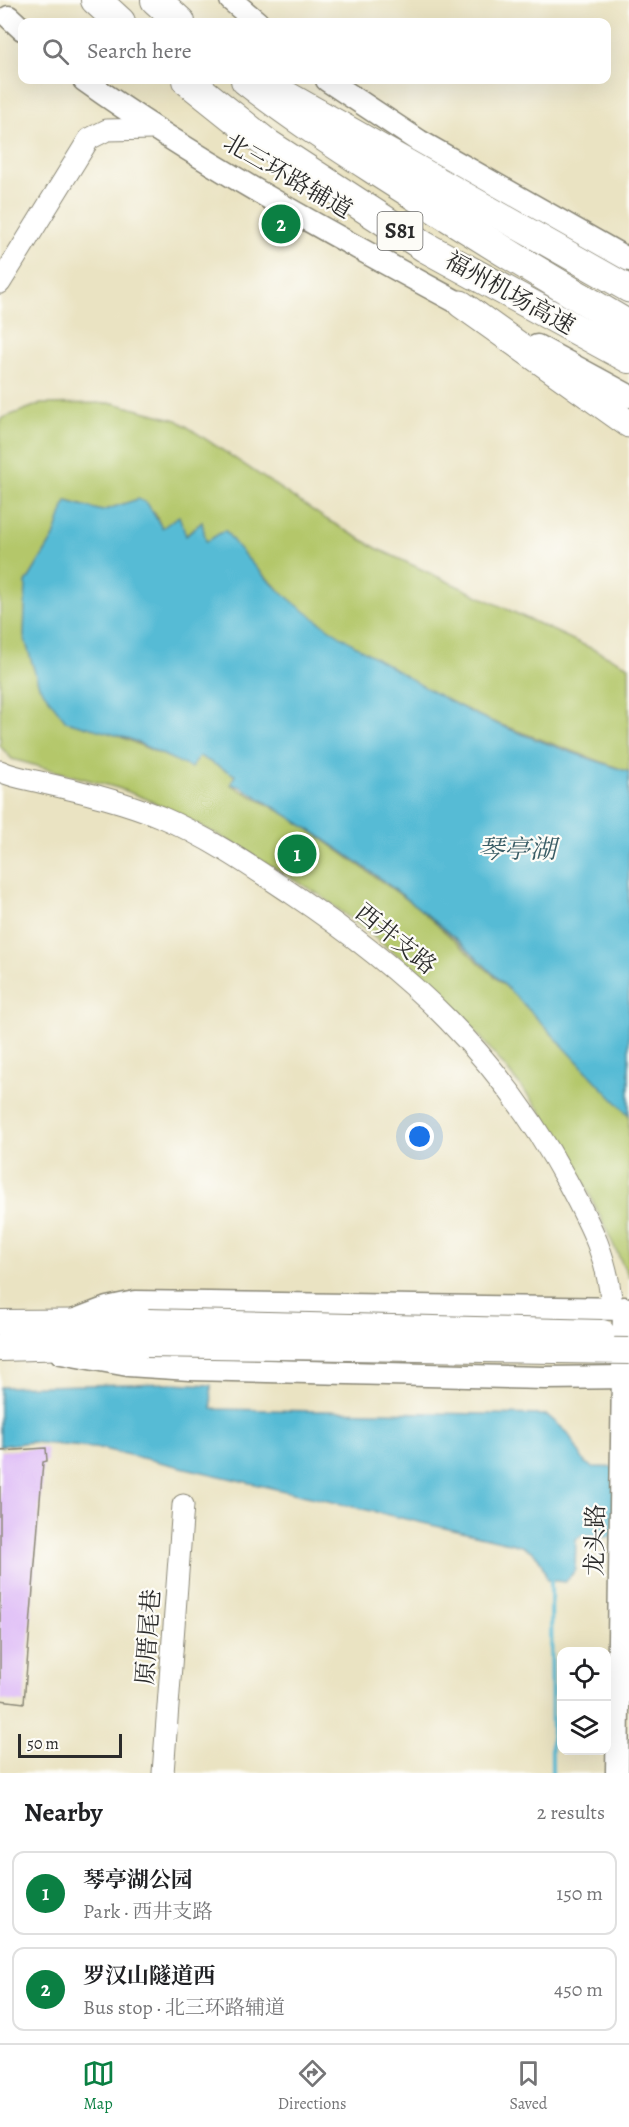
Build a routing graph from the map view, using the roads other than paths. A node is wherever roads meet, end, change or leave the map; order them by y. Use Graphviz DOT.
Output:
graph roads {
  1 [pos="96,0"];
  2 [pos="156,0"];
  3 [pos="231,0"];
  4 [pos="116,18"];
  5 [pos="176,18"];
  6 [pos="252,18"];
  7 [pos="90,84"];
  8 [pos="192,84"];
  9 [pos="251,84"];
  10 [pos="266,84"];
  11 [pos="333,84"];
  12 [pos="153,129"];
  13 [pos="629,260"];
  14 [pos="0,283"];
  15 [pos="629,289"];
  16 [pos="461,304"];
  17 [pos="629,326"];
  18 [pos="629,358"];
  19 [pos="629,396"];
  20 [pos="629,424"];
  21 [pos="1,777"];
  22 [pos="468,1305"];
  23 [pos="622,1308"];
  24 [pos="70,1322"];
  25 [pos="0,1323"];
  26 [pos="147,1333"];
  27 [pos="629,1334"];
  28 [pos="27,1347"];
  29 [pos="0,1348"];
  30 [pos="629,1351"];
  31 [pos="476,1376"];
  32 [pos="627,1377"];
  33 [pos="183,1505"];
  34 [pos="164,1773"];
  35 [pos="617,1773"];
  1 -- 4 [label="highway"];
  2 -- 5 [label="highway"];
  3 -- 6 [label="main road"];
  7 -- 12 [label="main road, 北三环路辅道"];
  8 -- 18 [label="highway, 福州机场高速 / S81"];
  9 -- 17 [label="highway, 福州机场高速 / S81"];
  10 -- 15 [label="highway"];
  11 -- 13 [label="main road"];
  12 -- 14 [label="street"];
  12 -- 16 [label="main road, 北三环路辅道"];
  16 -- 19 [label="main road, 北三环路辅道"];
  16 -- 20 [label="highway"];
  21 -- 23 [label="street, 西井支路"];
  22 -- 23 [label="main road"];
  22 -- 24 [label="main road"];
  22 -- 31 [label="main road"];
  23 -- 32 [label="main road, 龙头路"];
  24 -- 25 [label="main road"];
  24 -- 26 [label="main road"];
  26 -- 27 [label="main road, bridge"];
  26 -- 28 [label="main road"];
  26 -- 30 [label="main road, bridge"];
  28 -- 29 [label="main road"];
  28 -- 31 [label="main road"];
  31 -- 32 [label="main road"];
  32 -- 35 [label="main road, 龙头路"];
  33 -- 34 [label="street, 原厝尾巷"];
}
